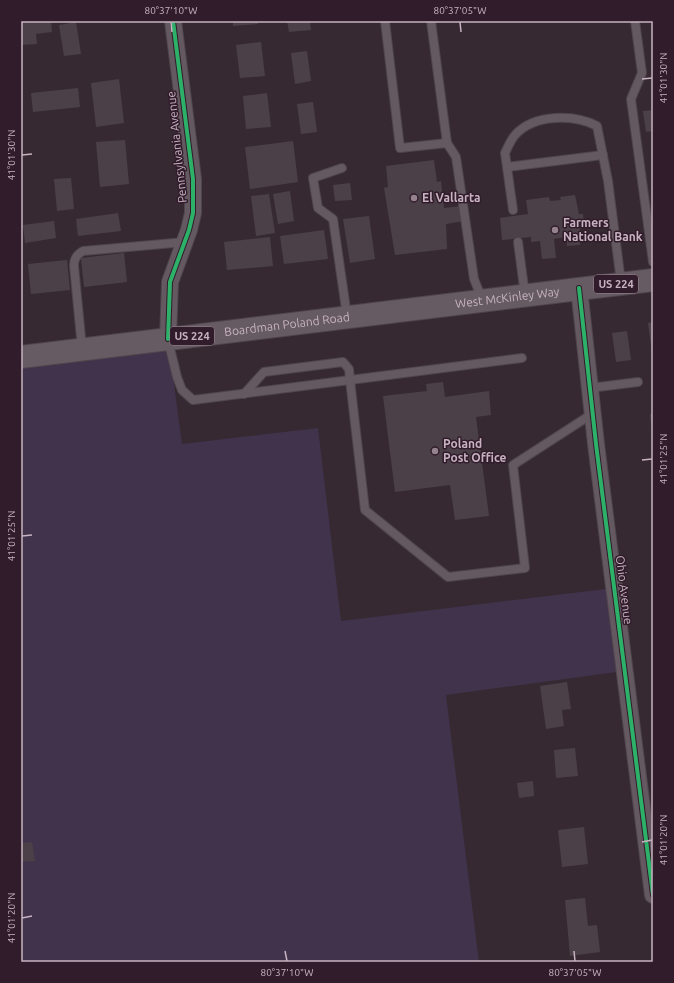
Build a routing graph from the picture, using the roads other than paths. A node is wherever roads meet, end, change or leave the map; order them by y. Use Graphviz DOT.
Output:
graph roads {
  1 [pos="173,21"];
  2 [pos="385,21"];
  3 [pos="430,21"];
  4 [pos="635,21"];
  5 [pos="447,143"];
  6 [pos="603,154"];
  7 [pos="507,167"];
  8 [pos="342,168"];
  9 [pos="513,210"];
  10 [pos="184,242"];
  11 [pos="518,242"];
  12 [pos="653,262"];
  13 [pos="653,280"];
  14 [pos="621,283"];
  15 [pos="579,288"];
  16 [pos="525,295"];
  17 [pos="482,300"];
  18 [pos="355,316"];
  19 [pos="168,339"];
  20 [pos="83,350"];
  21 [pos="21,357"];
  22 [pos="522,358"];
  23 [pos="350,380"];
  24 [pos="638,382"];
  25 [pos="590,388"];
  26 [pos="244,394"];
  27 [pos="592,414"];
  28 [pos="647,792"];
  29 [pos="653,894"];
  1 -- 10 [label="street, Pennsylvania Avenue"];
  2 -- 5 [label="lane"];
  3 -- 5 [label="lane"];
  4 -- 12 [label="lane"];
  5 -- 17 [label="lane"];
  6 -- 7 [label="lane"];
  6 -- 7 [label="lane"];
  6 -- 14 [label="lane"];
  7 -- 9 [label="lane"];
  8 -- 18 [label="lane"];
  10 -- 19 [label="street, Pennsylvania Avenue"];
  10 -- 20 [label="lane"];
  11 -- 16 [label="lane"];
  13 -- 14 [label="main road, West McKinley Way / US 224"];
  14 -- 15 [label="main road, West McKinley Way / US 224"];
  15 -- 16 [label="main road, West McKinley Way / US 224"];
  15 -- 25 [label="street, Ohio Avenue"];
  16 -- 17 [label="main road, West McKinley Way / US 224"];
  17 -- 18 [label="main road, West McKinley Way / US 224"];
  18 -- 19 [label="main road, Boardman Poland Road / US 224"];
  19 -- 20 [label="main road, Boardman Poland Road / US 224"];
  19 -- 26 [label="lane"];
  20 -- 21 [label="main road, Boardman Poland Road / US 224"];
  22 -- 23 [label="lane"];
  23 -- 26 [label="lane"];
  23 -- 26 [label="lane"];
  23 -- 27 [label="lane"];
  24 -- 25 [label="lane"];
  25 -- 27 [label="street, Ohio Avenue"];
  27 -- 28 [label="street, Ohio Avenue"];
  28 -- 29 [label="street, Ohio Avenue"];
}
